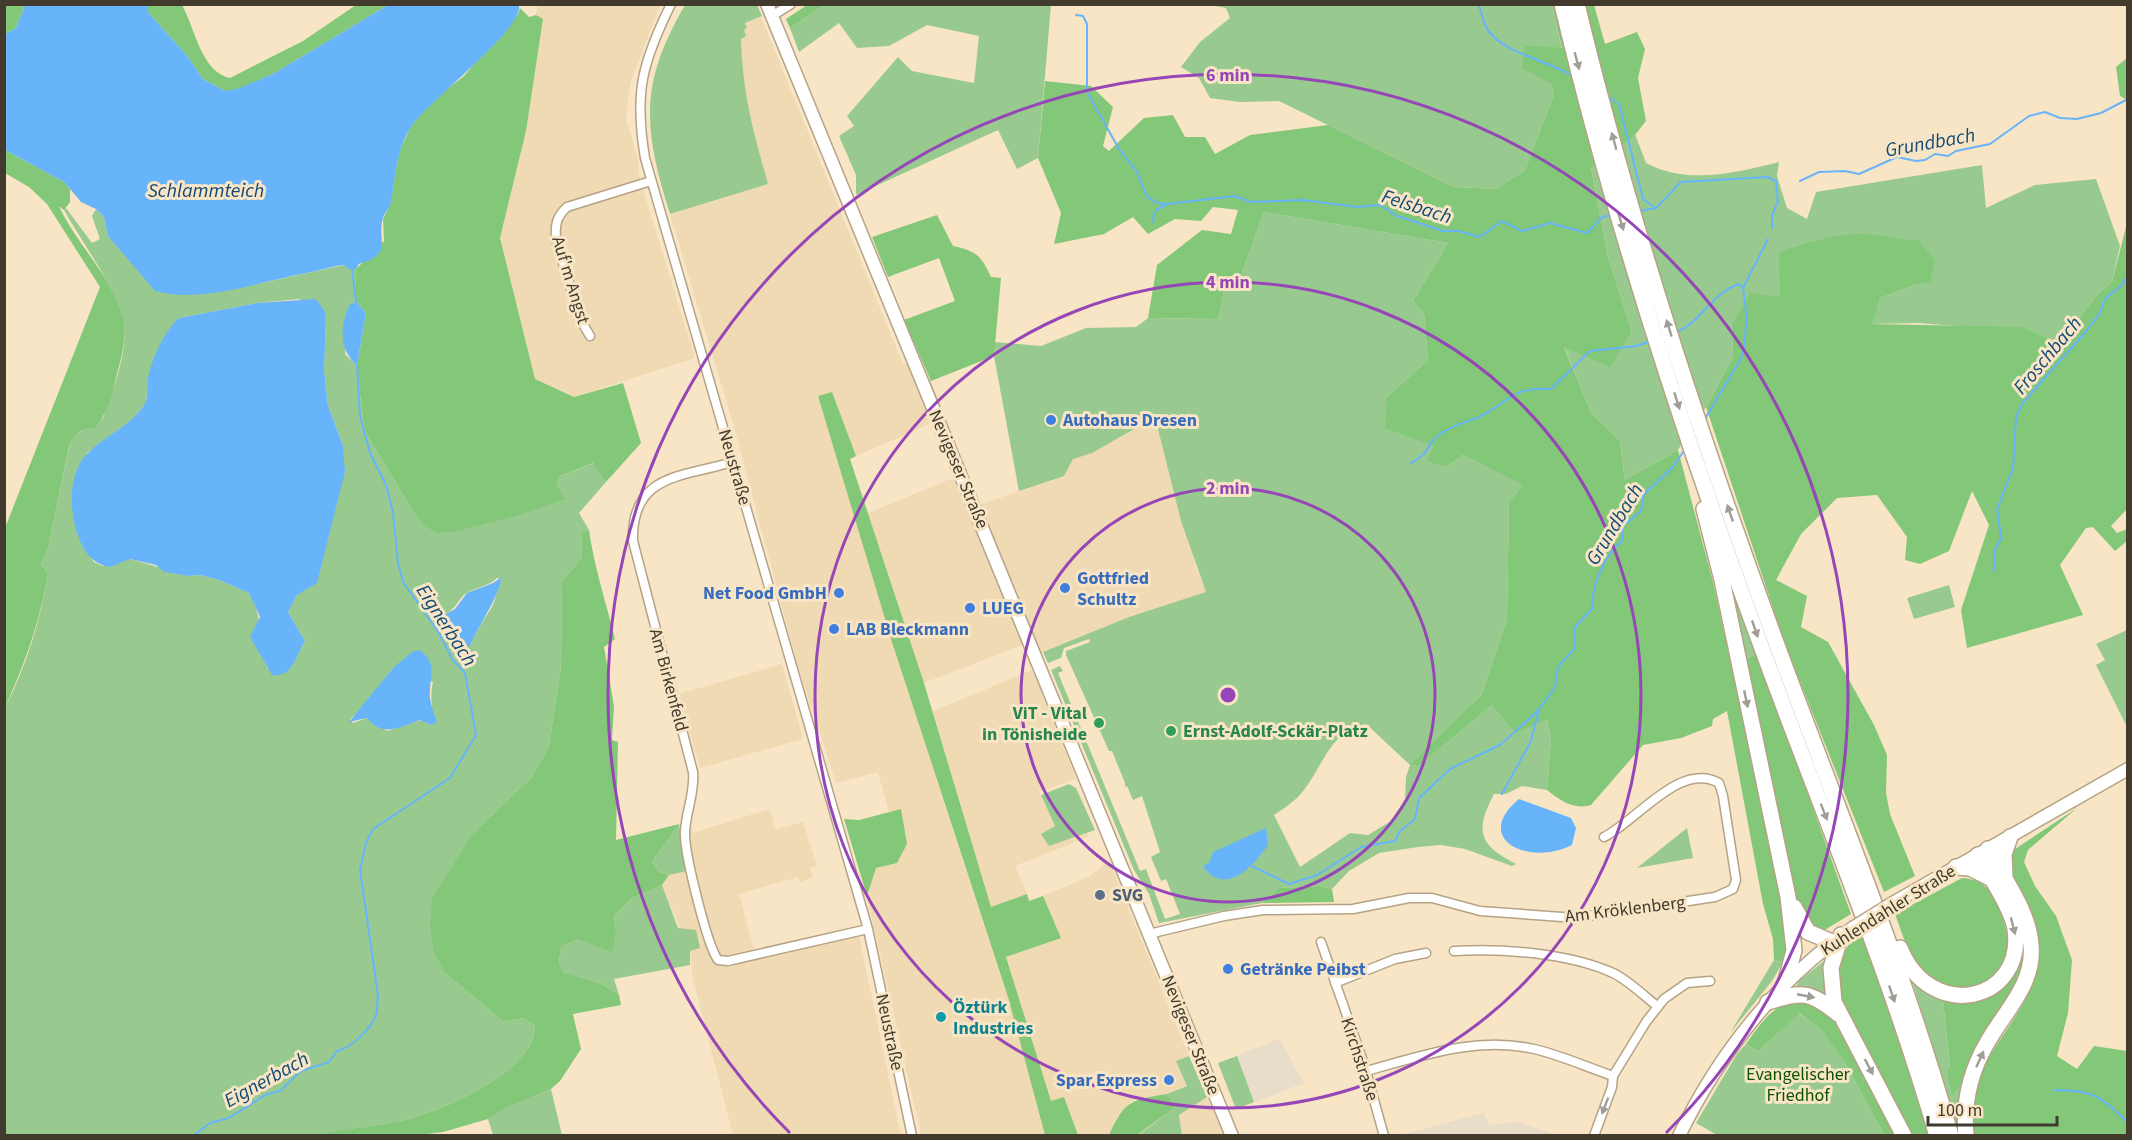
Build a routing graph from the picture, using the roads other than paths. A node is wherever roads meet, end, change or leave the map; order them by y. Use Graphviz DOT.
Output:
graph roads {
  1 [pos="671,4"];
  2 [pos="791,4"];
  3 [pos="1562,4"];
  4 [pos="1577,4"];
  5 [pos="770,10"];
  6 [pos="651,181"];
  7 [pos="590,336"];
  8 [pos="733,462"];
  9 [pos="1735,574"];
  10 [pos="2127,769"];
  11 [pos="1604,837"];
  12 [pos="2010,837"];
  13 [pos="1983,852"];
  14 [pos="1956,867"];
  15 [pos="1990,878"];
  16 [pos="2006,882"];
  17 [pos="1788,897"];
  18 [pos="1871,898"];
  19 [pos="868,929"];
  20 [pos="1149,934"];
  21 [pos="1842,935"];
  22 [pos="1321,942"];
  23 [pos="1454,951"];
  24 [pos="1426,953"];
  25 [pos="1710,981"];
  26 [pos="1786,981"];
  27 [pos="1335,983"];
  28 [pos="1768,1002"];
  29 [pos="1657,1006"];
  30 [pos="1839,1016"];
  31 [pos="1366,1071"];
  32 [pos="1613,1076"];
  33 [pos="912,1136"];
  34 [pos="1232,1136"];
  35 [pos="1384,1136"];
  36 [pos="1593,1136"];
  37 [pos="1679,1136"];
  38 [pos="1904,1136"];
  39 [pos="1937,1136"];
  40 [pos="1951,1136"];
  41 [pos="1966,1136"];
  1 -- 6 [label="street, Neustraße"];
  2 -- 5 [label="street"];
  3 -- 9 [label="highway, one-way"];
  9 -- 4 [label="highway, one-way"];
  5 -- 20 [label="main road, Nevigeser Straße"];
  6 -- 7 [label="street, Auf'm Angst"];
  6 -- 8 [label="street, Neustraße"];
  8 -- 19 [label="street, Neustraße"];
  8 -- 19 [label="street, Am Birkenfeld"];
  9 -- 17 [label="highway, one-way"];
  9 -- 18 [label="highway"];
  9 -- 39 [label="highway, one-way"];
  10 -- 12 [label="main road, Kuhlendahler Straße"];
  11 -- 20 [label="street, Am Kröklenberg"];
  12 -- 13 [label="main road, Kuhlendahler Straße"];
  12 -- 16 [label="highway"];
  13 -- 14 [label="main road, Kuhlendahler Straße"];
  13 -- 15 [label="highway"];
  13 -- 16 [label="highway"];
  14 -- 15 [label="highway"];
  14 -- 21 [label="main road, Kuhlendahler Straße, bridge"];
  15 -- 18 [label="highway, one-way"];
  41 -- 16 [label="highway, one-way"];
  17 -- 21 [label="highway"];
  17 -- 26 [label="highway"];
  18 -- 40 [label="highway"];
  19 -- 33 [label="street, Neustraße"];
  20 -- 34 [label="main road, Nevigeser Straße"];
  21 -- 26 [label="main road, Kuhlendahler Straße"];
  21 -- 30 [label="highway"];
  22 -- 27 [label="street, Kirchstraße"];
  23 -- 29 [label="street"];
  24 -- 27 [label="street"];
  25 -- 29 [label="street"];
  26 -- 28 [label="main road, Kuhlendahler Straße"];
  27 -- 31 [label="street, Kirchstraße"];
  28 -- 30 [label="highway, one-way"];
  28 -- 37 [label="main road, Kuhlendahler Straße"];
  29 -- 32 [label="street"];
  30 -- 38 [label="highway, one-way"];
  31 -- 32 [label="street"];
  31 -- 35 [label="street, Kirchstraße"];
  32 -- 36 [label="street, one-way"];
}
